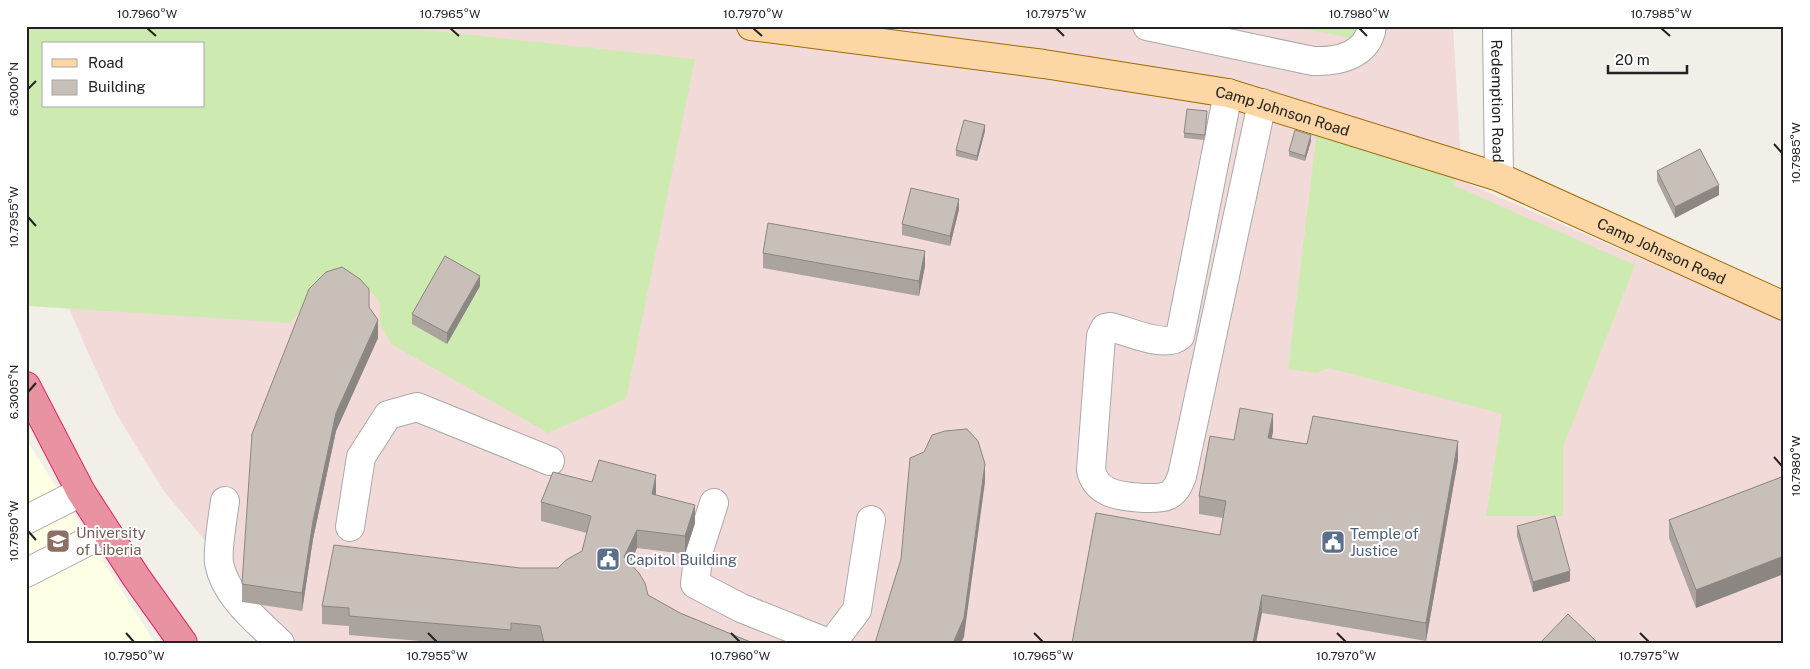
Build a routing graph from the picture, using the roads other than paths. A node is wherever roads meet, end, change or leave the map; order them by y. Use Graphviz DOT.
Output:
graph roads {
  1 [pos="751,26"];
  2 [pos="1147,26"];
  3 [pos="1372,26"];
  4 [pos="1497,26"];
  5 [pos="1228,93"];
  6 [pos="1262,103"];
  7 [pos="1499,177"];
  8 [pos="1784,306"];
  9 [pos="26,386"];
  10 [pos="550,461"];
  11 [pos="81,492"];
  12 [pos="225,501"];
  13 [pos="714,503"];
  14 [pos="26,520"];
  15 [pos="871,520"];
  16 [pos="350,526"];
  17 [pos="106,532"];
  18 [pos="26,573"];
  19 [pos="183,643"];
  20 [pos="280,643"];
  21 [pos="830,643"];
  1 -- 5 [label="main road, Camp Johnson Road"];
  2 -- 3 [label="street"];
  4 -- 7 [label="street, Redemption Road"];
  5 -- 6 [label="main road, Camp Johnson Road"];
  5 -- 6 [label="street"];
  6 -- 7 [label="main road, Camp Johnson Road"];
  7 -- 8 [label="main road, Camp Johnson Road"];
  9 -- 11 [label="highway"];
  10 -- 16 [label="street"];
  11 -- 14 [label="street"];
  11 -- 17 [label="highway"];
  12 -- 20 [label="street"];
  13 -- 21 [label="street"];
  15 -- 21 [label="street"];
  17 -- 18 [label="street"];
  17 -- 19 [label="highway"];
}
